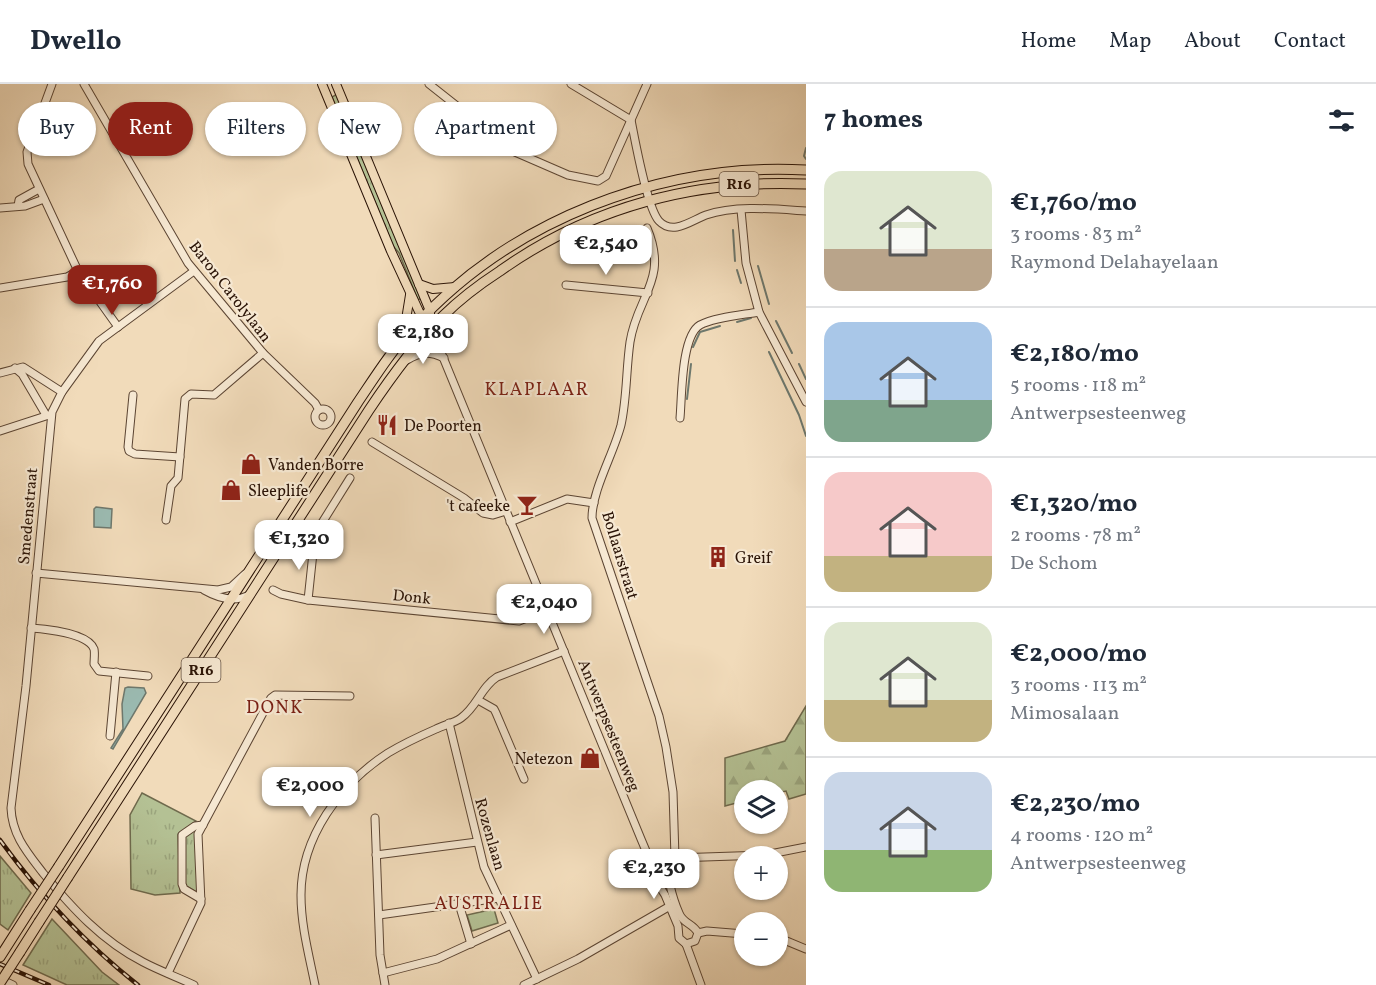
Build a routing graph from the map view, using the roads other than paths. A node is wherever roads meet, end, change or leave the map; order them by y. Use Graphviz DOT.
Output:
graph roads {
  1 [pos="54,84"];
  2 [pos="84,84"];
  3 [pos="336,84"];
  4 [pos="429,84"];
  5 [pos="571,84"];
  6 [pos="647,84"];
  7 [pos="323,86"];
  8 [pos="631,120"];
  9 [pos="806,170"];
  10 [pos="806,184"];
  11 [pos="646,187"];
  12 [pos="39,189"];
  13 [pos="44,199"];
  14 [pos="651,200"];
  15 [pos="18,206"];
  16 [pos="0,208"];
  17 [pos="741,210"];
  18 [pos="806,211"];
  19 [pos="647,228"];
  20 [pos="78,271"];
  21 [pos="194,271"];
  22 [pos="419,284"];
  23 [pos="566,285"];
  24 [pos="455,287"];
  25 [pos="0,288"];
  26 [pos="410,291"];
  27 [pos="648,293"];
  28 [pos="759,312"];
  29 [pos="426,314"];
  30 [pos="118,327"];
  31 [pos="431,328"];
  32 [pos="402,340"];
  33 [pos="263,353"];
  34 [pos="444,358"];
  35 [pos="402,364"];
  36 [pos="15,368"];
  37 [pos="0,373"];
  38 [pos="62,392"];
  39 [pos="133,395"];
  40 [pos="806,402"];
  41 [pos="319,410"];
  42 [pos="49,414"];
  43 [pos="680,418"];
  44 [pos="0,431"];
  45 [pos="372,442"];
  46 [pos="180,458"];
  47 [pos="351,478"];
  48 [pos="594,503"];
  49 [pos="506,511"];
  50 [pos="166,520"];
  51 [pos="510,522"];
  52 [pos="249,572"];
  53 [pos="36,573"];
  54 [pos="202,589"];
  55 [pos="273,590"];
  56 [pos="249,596"];
  57 [pos="219,597"];
  58 [pos="231,599"];
  59 [pos="308,600"];
  60 [pos="547,610"];
  61 [pos="223,611"];
  62 [pos="31,628"];
  63 [pos="564,651"];
  64 [pos="116,672"];
  65 [pos="148,676"];
  66 [pos="350,696"];
  67 [pos="478,700"];
  68 [pos="449,723"];
  69 [pos="110,736"];
  70 [pos="524,780"];
  71 [pos="375,818"];
  72 [pos="203,825"];
  73 [pos="477,842"];
  74 [pos="806,847"];
  75 [pos="376,855"];
  76 [pos="675,858"];
  77 [pos="656,865"];
  78 [pos="669,865"];
  79 [pos="499,898"];
  80 [pos="201,899"];
  81 [pos="459,903"];
  82 [pos="670,906"];
  83 [pos="379,915"];
  84 [pos="511,925"];
  85 [pos="698,933"];
  86 [pos="734,933"];
  87 [pos="788,942"];
  88 [pos="471,944"];
  89 [pos="686,944"];
  90 [pos="806,949"];
  91 [pos="0,957"];
  92 [pos="383,973"];
  93 [pos="168,974"];
  94 [pos="537,979"];
  95 [pos="0,981"];
  96 [pos="13,985"];
  97 [pos="194,985"];
  98 [pos="315,985"];
  99 [pos="385,985"];
  100 [pos="524,985"];
  101 [pos="701,985"];
  1 -- 12 [label="street"];
  2 -- 21 [label="street, Baron Carolylaan"];
  3 -- 7 [label="main road"];
  3 -- 22 [label="main road, Antwerpsesteenweg"];
  4 -- 8 [label="street"];
  5 -- 8 [label="street"];
  6 -- 8 [label="street"];
  7 -- 26 [label="main road, Antwerpsesteenweg"];
  8 -- 11 [label="street"];
  9 -- 11 [label="highway, R16"];
  10 -- 14 [label="highway, R16"];
  11 -- 14 [label="street"];
  11 -- 24 [label="highway, R16"];
  12 -- 13 [label="street"];
  12 -- 15 [label="street"];
  13 -- 15 [label="street"];
  13 -- 20 [label="street"];
  14 -- 17 [label="street"];
  14 -- 31 [label="highway, R16"];
  15 -- 16 [label="street"];
  17 -- 18 [label="street"];
  17 -- 28 [label="street"];
  19 -- 27 [label="street, Bollaarstraat"];
  20 -- 25 [label="street"];
  20 -- 30 [label="street"];
  21 -- 30 [label="street, Smedenstraat"];
  21 -- 33 [label="street, Baron Carolylaan"];
  22 -- 24 [label="main road"];
  22 -- 29 [label="main road, Antwerpsesteenweg"];
  23 -- 27 [label="street"];
  24 -- 29 [label="highway, R16"];
  26 -- 29 [label="main road, Antwerpsesteenweg"];
  26 -- 32 [label="main road"];
  27 -- 48 [label="street, Bollaarstraat"];
  28 -- 40 [label="street"];
  28 -- 43 [label="street"];
  29 -- 31 [label="main road, Antwerpsesteenweg"];
  29 -- 32 [label="highway, R16"];
  30 -- 38 [label="street, Smedenstraat"];
  31 -- 34 [label="street, Antwerpsesteenweg"];
  31 -- 35 [label="highway, R16"];
  32 -- 52 [label="highway, R16"];
  33 -- 41 [label="street, Baron Carolylaan"];
  33 -- 46 [label="street"];
  34 -- 35 [label="street"];
  34 -- 49 [label="street, Antwerpsesteenweg"];
  35 -- 56 [label="highway, R16"];
  36 -- 37 [label="street"];
  36 -- 38 [label="street"];
  36 -- 42 [label="street"];
  38 -- 42 [label="street, Smedenstraat"];
  39 -- 46 [label="street"];
  42 -- 44 [label="street"];
  42 -- 53 [label="street, Smedenstraat"];
  45 -- 49 [label="street"];
  46 -- 50 [label="street"];
  47 -- 59 [label="street"];
  48 -- 51 [label="street"];
  48 -- 76 [label="street, Bollaarstraat"];
  49 -- 51 [label="street, Antwerpsesteenweg"];
  51 -- 60 [label="street, Antwerpsesteenweg"];
  52 -- 54 [label="street"];
  52 -- 58 [label="highway, R16"];
  53 -- 54 [label="street"];
  53 -- 62 [label="street, Smedenstraat"];
  54 -- 57 [label="street"];
  55 -- 59 [label="street, Donk"];
  56 -- 58 [label="street"];
  56 -- 95 [label="highway, R16, bridge"];
  57 -- 58 [label="street"];
  57 -- 61 [label="street"];
  58 -- 61 [label="highway, R16"];
  59 -- 60 [label="street, Donk"];
  60 -- 63 [label="street, Antwerpsesteenweg"];
  61 -- 91 [label="highway, R16, bridge"];
  62 -- 64 [label="street"];
  62 -- 93 [label="street, Smedenstraat"];
  63 -- 67 [label="street"];
  63 -- 77 [label="street, Antwerpsesteenweg"];
  64 -- 65 [label="street"];
  64 -- 69 [label="street"];
  66 -- 72 [label="street"];
  67 -- 68 [label="street"];
  67 -- 70 [label="street"];
  68 -- 73 [label="street, Rozenlaan"];
  68 -- 98 [label="street"];
  71 -- 75 [label="street"];
  72 -- 80 [label="street"];
  72 -- 80 [label="street"];
  73 -- 75 [label="street"];
  73 -- 79 [label="street, Rozenlaan"];
  74 -- 76 [label="street"];
  75 -- 83 [label="street"];
  76 -- 78 [label="street"];
  77 -- 78 [label="street"];
  77 -- 82 [label="street, Antwerpsesteenweg"];
  78 -- 85 [label="street"];
  79 -- 81 [label="street"];
  79 -- 84 [label="street, Rozenlaan"];
  80 -- 93 [label="street"];
  81 -- 83 [label="street"];
  81 -- 88 [label="street"];
  82 -- 89 [label="street, Antwerpsesteenweg"];
  82 -- 94 [label="street"];
  83 -- 92 [label="street"];
  84 -- 88 [label="street"];
  84 -- 94 [label="street, Rozenlaan"];
  85 -- 86 [label="street"];
  85 -- 89 [label="street"];
  87 -- 90 [label="street"];
  88 -- 92 [label="street"];
  89 -- 101 [label="street, Antwerpsesteenweg"];
  92 -- 99 [label="street"];
  93 -- 97 [label="street, Smedenstraat"];
  94 -- 100 [label="street"];
  95 -- 96 [label="street"];
}
